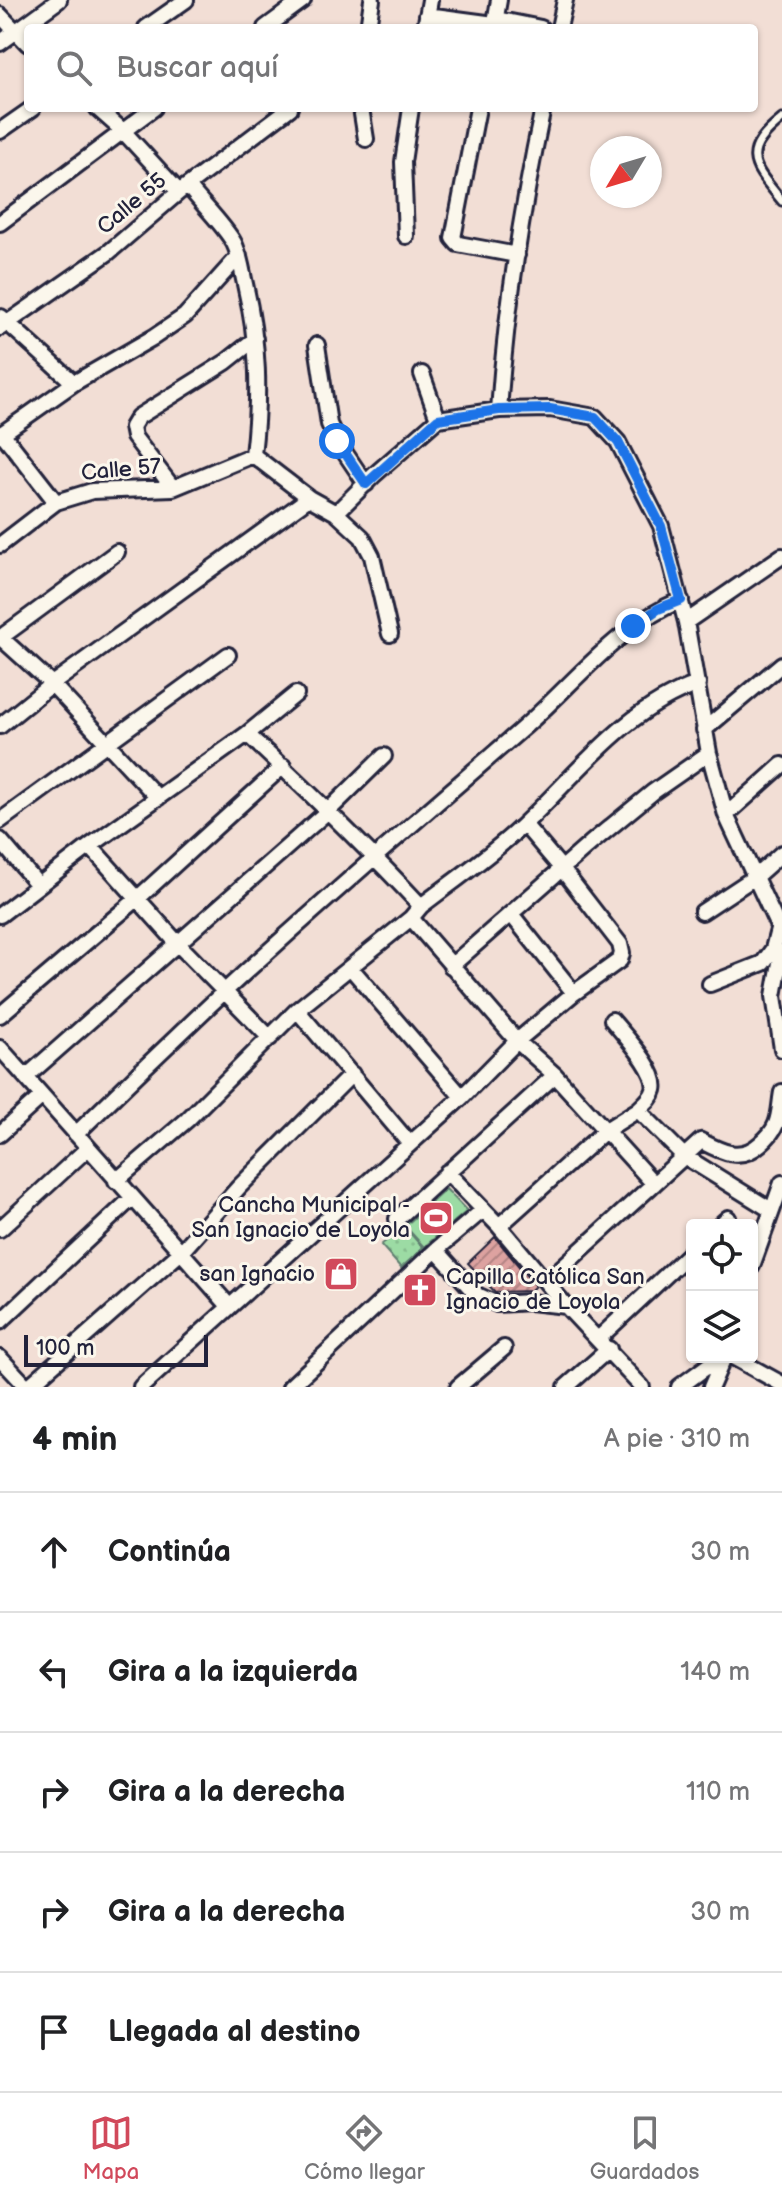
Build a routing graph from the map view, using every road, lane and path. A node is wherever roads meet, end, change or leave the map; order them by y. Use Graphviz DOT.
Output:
graph roads {
  1 [pos="59,0"];
  2 [pos="186,0"];
  3 [pos="303,0"];
  4 [pos="372,0"];
  5 [pos="499,0"];
  6 [pos="565,0"];
  7 [pos="428,14"];
  8 [pos="0,15"];
  9 [pos="26,24"];
  10 [pos="152,24"];
  11 [pos="270,24"];
  12 [pos="369,24"];
  13 [pos="495,24"];
  14 [pos="560,24"];
  15 [pos="24,25"];
  16 [pos="15,32"];
  17 [pos="24,40"];
  18 [pos="0,43"];
  19 [pos="27,112"];
  20 [pos="102,112"];
  21 [pos="149,112"];
  22 [pos="285,112"];
  23 [pos="362,112"];
  24 [pos="410,112"];
  25 [pos="477,112"];
  26 [pos="542,112"];
  27 [pos="782,119"];
  28 [pos="0,131"];
  29 [pos="123,131"];
  30 [pos="366,139"];
  31 [pos="184,189"];
  32 [pos="782,201"];
  33 [pos="0,223"];
  34 [pos="406,236"];
  35 [pos="517,255"];
  36 [pos="239,256"];
  37 [pos="2,322"];
  38 [pos="255,339"];
  39 [pos="317,345"];
  40 [pos="422,374"];
  41 [pos="74,383"];
  42 [pos="499,410"];
  43 [pos="438,419"];
  44 [pos="1,434"];
  45 [pos="253,455"];
  46 [pos="366,484"];
  47 [pos="173,488"];
  48 [pos="309,498"];
  49 [pos="56,502"];
  50 [pos="336,513"];
  51 [pos="1,541"];
  52 [pos="117,552"];
  53 [pos="782,556"];
  54 [pos="681,600"];
  55 [pos="686,622"];
  56 [pos="390,634"];
  57 [pos="0,637"];
  58 [pos="228,655"];
  59 [pos="782,664"];
  60 [pos="52,684"];
  61 [pos="698,684"];
  62 [pos="296,694"];
  63 [pos="0,726"];
  64 [pos="704,730"];
  65 [pos="247,734"];
  66 [pos="107,742"];
  67 [pos="709,753"];
  68 [pos="384,756"];
  69 [pos="782,765"];
  70 [pos="283,766"];
  71 [pos="158,798"];
  72 [pos="328,811"];
  73 [pos="726,815"];
  74 [pos="0,821"];
  75 [pos="524,824"];
  76 [pos="0,840"];
  77 [pos="90,846"];
  78 [pos="782,853"];
  79 [pos="375,857"];
  80 [pos="562,869"];
  81 [pos="755,877"];
  82 [pos="38,885"];
  83 [pos="137,899"];
  84 [pos="421,906"];
  85 [pos="702,912"];
  86 [pos="511,914"];
  87 [pos="0,915"];
  88 [pos="411,918"];
  89 [pos="780,930"];
  90 [pos="179,945"];
  91 [pos="782,952"];
  92 [pos="451,966"];
  93 [pos="350,967"];
  94 [pos="710,984"];
  95 [pos="225,991"];
  96 [pos="574,993"];
  97 [pos="297,1010"];
  98 [pos="0,1015"];
  99 [pos="612,1020"];
  100 [pos="270,1038"];
  101 [pos="517,1041"];
  102 [pos="0,1048"];
  103 [pos="782,1049"];
  104 [pos="352,1074"];
  105 [pos="555,1075"];
  106 [pos="26,1077"];
  107 [pos="782,1092"];
  108 [pos="42,1096"];
  109 [pos="462,1097"];
  110 [pos="638,1110"];
  111 [pos="606,1130"];
  112 [pos="0,1134"];
  113 [pos="76,1134"];
  114 [pos="410,1144"];
  115 [pos="88,1148"];
  116 [pos="684,1156"];
  117 [pos="447,1172"];
  118 [pos="116,1181"];
  119 [pos="654,1184"];
  120 [pos="781,1188"];
  121 [pos="132,1198"];
  122 [pos="483,1210"];
  123 [pos="771,1210"];
  124 [pos="397,1219"];
  125 [pos="499,1226"];
  126 [pos="0,1229"];
  127 [pos="758,1248"];
  128 [pos="436,1250"];
  129 [pos="181,1252"];
  130 [pos="686,1257"];
  131 [pos="547,1281"];
  132 [pos="229,1306"];
  133 [pos="566,1306"];
  134 [pos="0,1322"];
  135 [pos="604,1344"];
  136 [pos="504,1348"];
  137 [pos="0,1358"];
  138 [pos="713,1363"];
  139 [pos="720,1363"];
  140 [pos="745,1363"];
  141 [pos="781,1381"];
  142 [pos="28,1387"];
  143 [pos="141,1387"];
  144 [pos="290,1387"];
  145 [pos="458,1387"];
  146 [pos="566,1387"];
  147 [pos="642,1387"];
  148 [pos="679,1387"];
  149 [pos="711,1387"];
  1 -- 9 [label="street"];
  2 -- 10 [label="street"];
  3 -- 11 [label="street"];
  4 -- 12 [label="street"];
  5 -- 13 [label="street"];
  6 -- 14 [label="street"];
  7 -- 13 [label="street"];
  8 -- 16 [label="street"];
  15 -- 16 [label="street"];
  16 -- 17 [label="street"];
  16 -- 18 [label="street"];
  19 -- 28 [label="street"];
  20 -- 29 [label="street"];
  21 -- 29 [label="street"];
  22 -- 31 [label="street, Calle 55"];
  23 -- 30 [label="street"];
  24 -- 34 [label="street"];
  25 -- 35 [label="street"];
  26 -- 35 [label="street"];
  27 -- 32 [label="lane"];
  29 -- 31 [label="street"];
  29 -- 33 [label="street"];
  31 -- 36 [label="street"];
  31 -- 37 [label="street, Calle 55"];
  35 -- 42 [label="street"];
  36 -- 38 [label="street"];
  36 -- 41 [label="street"];
  37 -- 41 [label="street"];
  38 -- 45 [label="street"];
  38 -- 47 [label="street"];
  39 -- 46 [label="street"];
  40 -- 43 [label="street"];
  41 -- 44 [label="street"];
  42 -- 43 [label="street"];
  42 -- 54 [label="street"];
  43 -- 46 [label="street"];
  44 -- 49 [label="street"];
  45 -- 47 [label="street, Calle 57"];
  45 -- 48 [label="street"];
  46 -- 50 [label="street"];
  47 -- 49 [label="street, Calle 57"];
  48 -- 50 [label="street"];
  48 -- 60 [label="street"];
  49 -- 51 [label="street, Calle 57"];
  50 -- 56 [label="street"];
  52 -- 57 [label="street"];
  53 -- 55 [label="street"];
  54 -- 55 [label="street"];
  54 -- 79 [label="street"];
  55 -- 61 [label="street"];
  57 -- 60 [label="street"];
  58 -- 66 [label="street"];
  59 -- 64 [label="street"];
  60 -- 63 [label="street"];
  60 -- 66 [label="street"];
  61 -- 64 [label="street"];
  61 -- 75 [label="street"];
  62 -- 65 [label="street"];
  64 -- 67 [label="street"];
  65 -- 70 [label="street"];
  65 -- 71 [label="street"];
  66 -- 71 [label="street"];
  66 -- 74 [label="street"];
  67 -- 73 [label="street"];
  67 -- 80 [label="street"];
  68 -- 72 [label="street"];
  69 -- 73 [label="street"];
  70 -- 72 [label="street"];
  70 -- 83 [label="street"];
  71 -- 77 [label="street"];
  72 -- 79 [label="street"];
  72 -- 90 [label="street"];
  73 -- 81 [label="street"];
  75 -- 80 [label="street"];
  75 -- 84 [label="street"];
  76 -- 82 [label="street"];
  77 -- 82 [label="street"];
  77 -- 83 [label="street"];
  78 -- 81 [label="street"];
  79 -- 84 [label="street"];
  79 -- 95 [label="street"];
  80 -- 86 [label="street"];
  80 -- 96 [label="street"];
  81 -- 85 [label="street"];
  81 -- 89 [label="street"];
  82 -- 87 [label="street"];
  83 -- 90 [label="street"];
  83 -- 98 [label="street"];
  84 -- 88 [label="street"];
  86 -- 92 [label="street"];
  86 -- 96 [label="street"];
  88 -- 92 [label="street"];
  88 -- 93 [label="street"];
  89 -- 94 [label="street"];
  90 -- 95 [label="street"];
  90 -- 106 [label="street"];
  91 -- 103 [label="street"];
  92 -- 101 [label="street"];
  93 -- 97 [label="street"];
  93 -- 109 [label="street"];
  95 -- 100 [label="street"];
  95 -- 113 [label="street"];
  96 -- 101 [label="street"];
  97 -- 100 [label="street"];
  97 -- 104 [label="street"];
  99 -- 110 [label="street"];
  100 -- 118 [label="street"];
  101 -- 105 [label="street"];
  101 -- 109 [label="street"];
  102 -- 106 [label="street"];
  104 -- 114 [label="street"];
  104 -- 129 [label="street"];
  105 -- 111 [label="street"];
  105 -- 117 [label="street"];
  106 -- 108 [label="street"];
  107 -- 116 [label="street"];
  108 -- 112 [label="street"];
  108 -- 113 [label="street"];
  109 -- 114 [label="street"];
  110 -- 111 [label="street"];
  110 -- 116 [label="street"];
  111 -- 119 [label="street"];
  111 -- 125 [label="street"];
  113 -- 115 [label="street"];
  114 -- 132 [label="street"];
  115 -- 118 [label="street"];
  115 -- 126 [label="street"];
  116 -- 119 [label="street"];
  116 -- 123 [label="street"];
  117 -- 122 [label="street"];
  117 -- 124 [label="street"];
  118 -- 121 [label="street"];
  119 -- 131 [label="street"];
  120 -- 123 [label="street"];
  121 -- 129 [label="street"];
  121 -- 134 [label="street"];
  122 -- 125 [label="street"];
  122 -- 128 [label="street"];
  123 -- 127 [label="street"];
  125 -- 131 [label="street"];
  128 -- 133 [label="street"];
  128 -- 144 [label="street"];
  129 -- 132 [label="street"];
  129 -- 142 [label="street"];
  130 -- 135 [label="street"];
  131 -- 133 [label="street"];
  132 -- 143 [label="street"];
  133 -- 135 [label="street"];
  135 -- 146 [label="street"];
  135 -- 147 [label="street"];
  136 -- 145 [label="street"];
  137 -- 142 [label="street"];
  138 -- 148 [label="street"];
  139 -- 149 [label="street"];
  140 -- 141 [label="street"];
}
